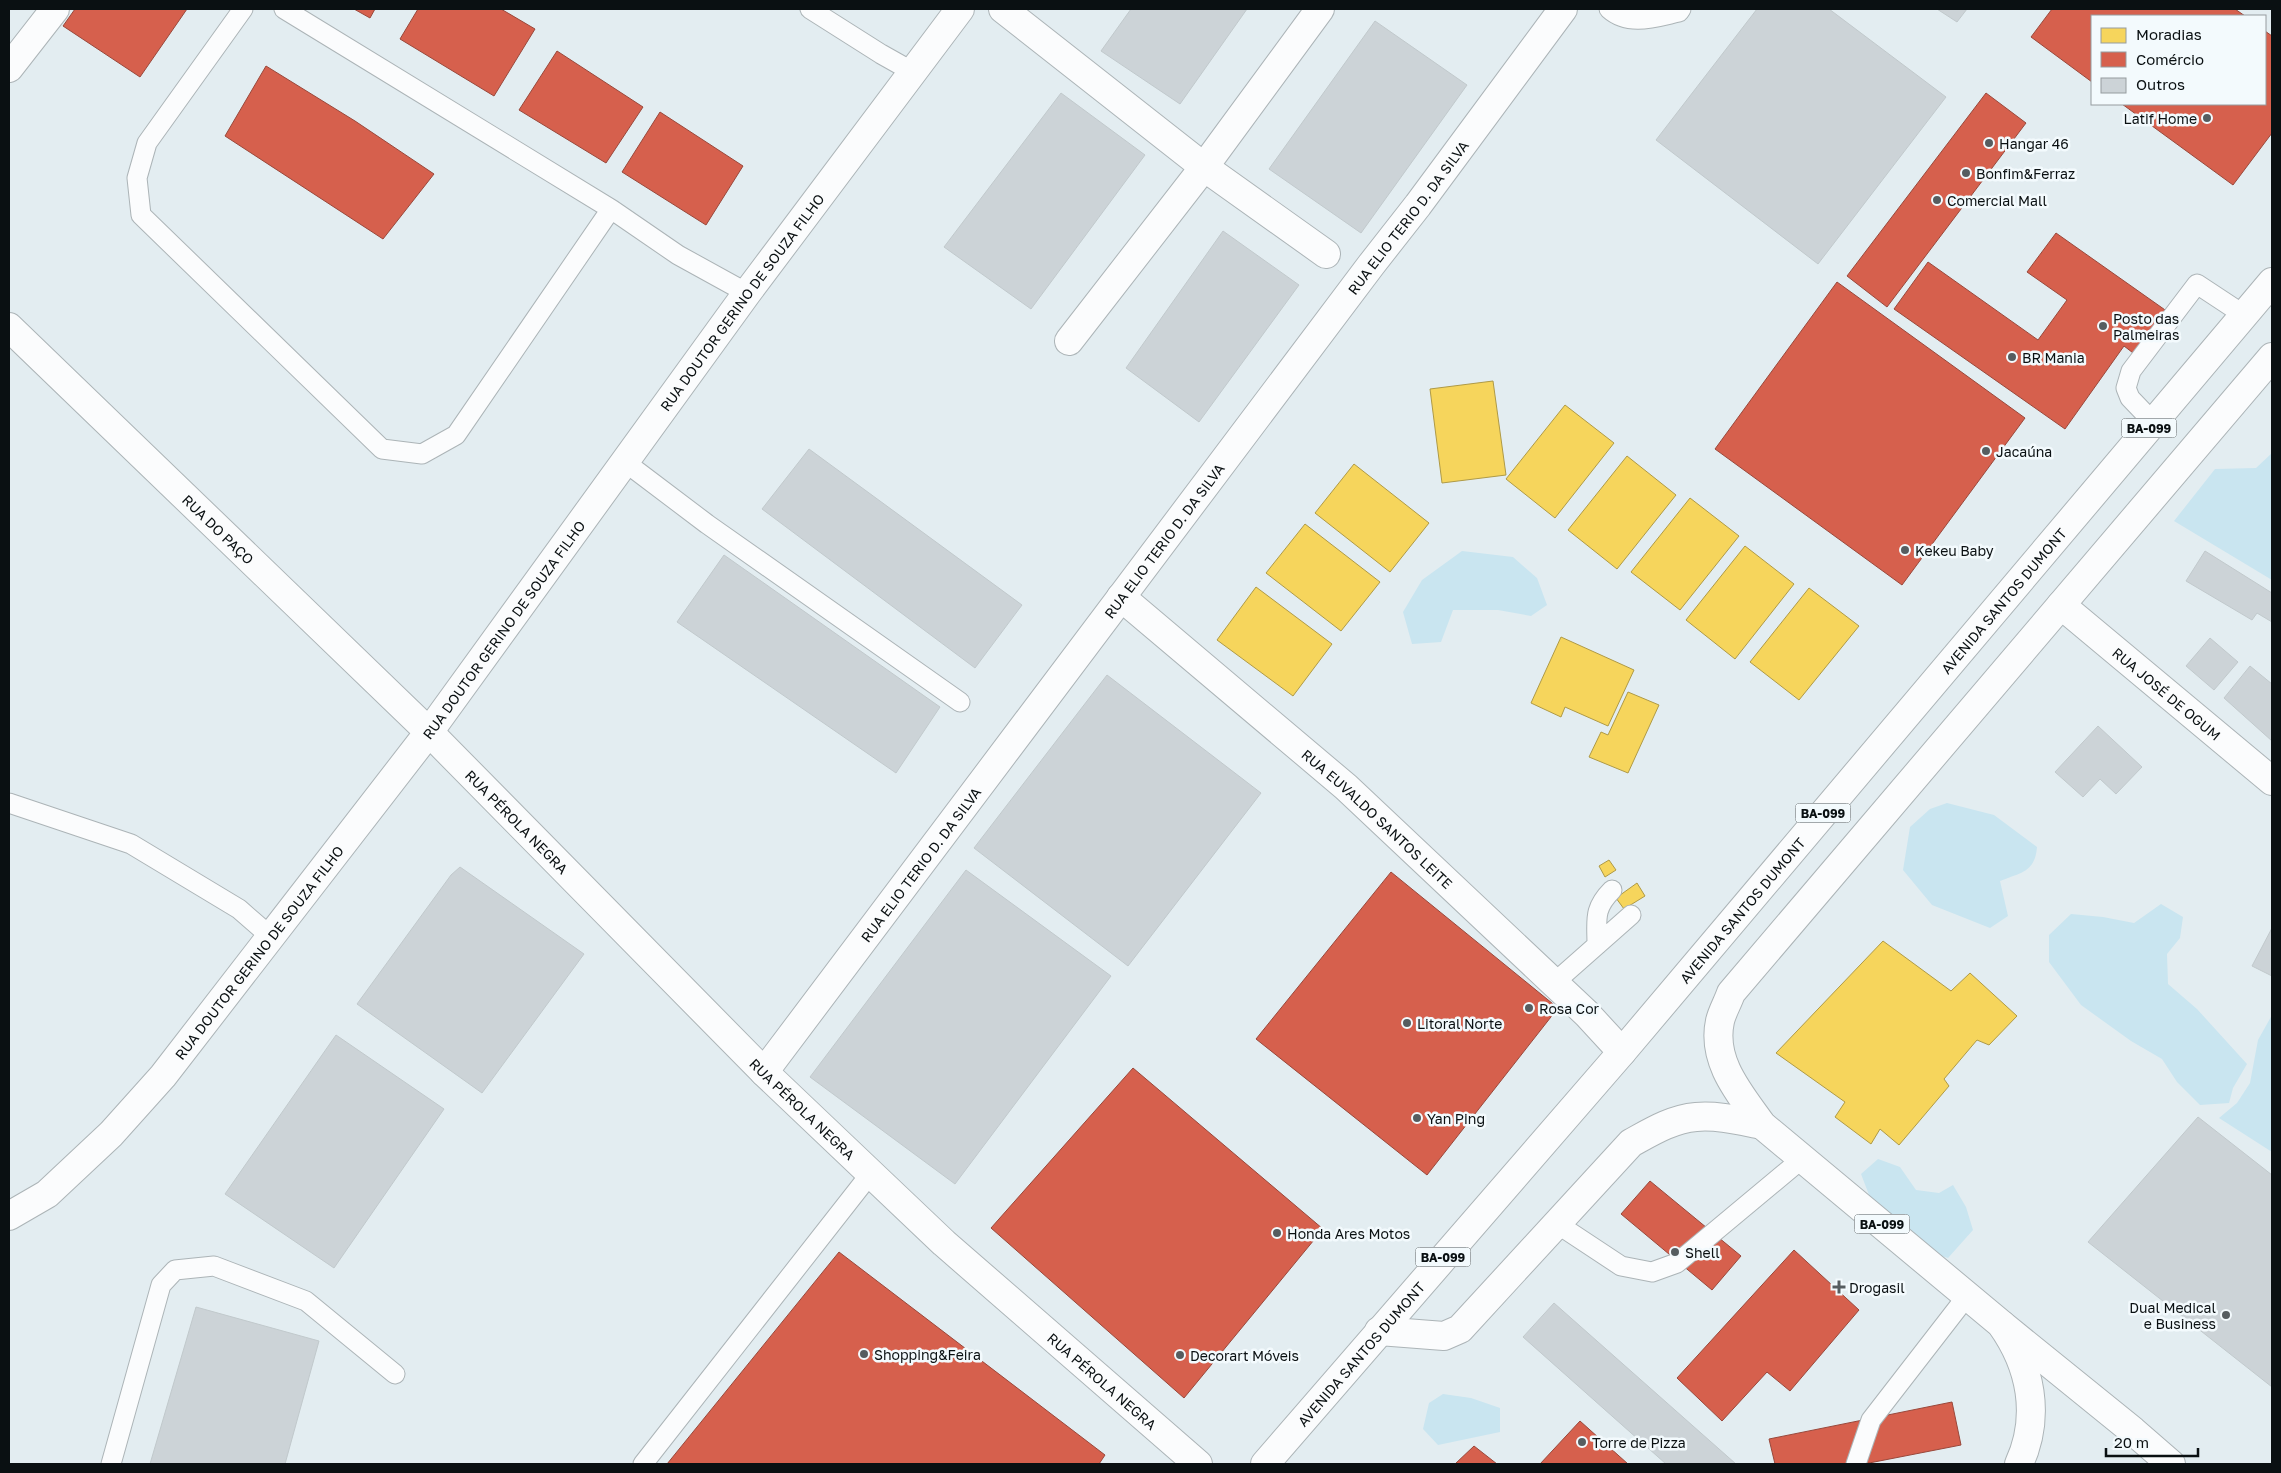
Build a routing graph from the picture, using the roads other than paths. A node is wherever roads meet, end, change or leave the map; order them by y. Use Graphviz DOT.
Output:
graph roads {
  1 [pos="55,9"];
  2 [pos="243,9"];
  3 [pos="284,9"];
  4 [pos="810,9"];
  5 [pos="960,9"];
  6 [pos="1003,9"];
  7 [pos="1320,9"];
  8 [pos="1563,9"];
  9 [pos="1609,9"];
  10 [pos="1682,9"];
  11 [pos="9,68"];
  12 [pos="913,72"];
  13 [pos="1204,166"];
  14 [pos="611,210"];
  15 [pos="1326,254"];
  16 [pos="2272,282"];
  17 [pos="747,293"];
  18 [pos="2244,315"];
  19 [pos="9,327"];
  20 [pos="1069,341"];
  21 [pos="2272,357"];
  22 [pos="2153,422"];
  23 [pos="625,462"];
  24 [pos="1121,597"];
  25 [pos="2060,605"];
  26 [pos="960,702"];
  27 [pos="429,732"];
  28 [pos="2272,781"];
  29 [pos="9,803"];
  30 [pos="1612,890"];
  31 [pos="1630,915"];
  32 [pos="270,936"];
  33 [pos="1597,945"];
  34 [pos="1554,983"];
  35 [pos="1622,1052"];
  36 [pos="764,1072"];
  37 [pos="1762,1126"];
  38 [pos="1803,1158"];
  39 [pos="871,1174"];
  40 [pos="9,1216"];
  41 [pos="1556,1222"];
  42 [pos="1967,1296"];
  43 [pos="2001,1324"];
  44 [pos="1379,1331"];
  45 [pos="395,1374"];
  46 [pos="1192,1459"];
  47 [pos="111,1464"];
  48 [pos="643,1464"];
  49 [pos="1265,1464"];
  50 [pos="1856,1464"];
  51 [pos="2019,1464"];
  52 [pos="2170,1464"];
  1 -- 11 [label="main road"];
  2 -- 14 [label="lane"];
  3 -- 14 [label="lane"];
  4 -- 12 [label="lane"];
  5 -- 12 [label="main road, RUA DOUTOR GERINO DE SOUZA FILHO"];
  6 -- 13 [label="main road"];
  7 -- 13 [label="main road"];
  8 -- 24 [label="main road, RUA ELIO TERIO D. DA SILVA"];
  9 -- 10 [label="lane"];
  12 -- 17 [label="main road, RUA DOUTOR GERINO DE SOUZA FILHO"];
  13 -- 15 [label="main road"];
  13 -- 20 [label="main road"];
  14 -- 17 [label="lane"];
  16 -- 18 [label="main road, AVENIDA SANTOS DUMONT / BA-099"];
  17 -- 23 [label="main road, RUA DOUTOR GERINO DE SOUZA FILHO"];
  18 -- 22 [label="main road, AVENIDA SANTOS DUMONT / BA-099"];
  18 -- 22 [label="lane"];
  19 -- 27 [label="main road, RUA DO PAÇO"];
  21 -- 25 [label="main road, BA-099"];
  22 -- 35 [label="main road, AVENIDA SANTOS DUMONT / BA-099"];
  23 -- 26 [label="lane"];
  23 -- 27 [label="main road, RUA DOUTOR GERINO DE SOUZA FILHO"];
  24 -- 34 [label="main road, RUA EUVALDO SANTOS LEITE"];
  24 -- 36 [label="main road, RUA ELIO TERIO D. DA SILVA"];
  25 -- 28 [label="main road, RUA JOSÉ DE OGUM"];
  25 -- 37 [label="main road, BA-099"];
  27 -- 32 [label="main road, RUA DOUTOR GERINO DE SOUZA FILHO"];
  27 -- 36 [label="main road, RUA PÉROLA NEGRA"];
  29 -- 32 [label="lane"];
  30 -- 33 [label="lane"];
  31 -- 33 [label="lane"];
  32 -- 40 [label="main road, RUA DOUTOR GERINO DE SOUZA FILHO"];
  33 -- 34 [label="lane"];
  34 -- 35 [label="main road, RUA EUVALDO SANTOS LEITE"];
  35 -- 44 [label="main road, AVENIDA SANTOS DUMONT / BA-099"];
  36 -- 39 [label="main road, RUA PÉROLA NEGRA"];
  37 -- 38 [label="main road, BA-099"];
  37 -- 41 [label="main road"];
  38 -- 41 [label="lane"];
  38 -- 42 [label="main road, BA-099"];
  39 -- 46 [label="main road, RUA PÉROLA NEGRA"];
  39 -- 48 [label="lane"];
  41 -- 44 [label="main road"];
  42 -- 43 [label="main road, BA-099"];
  42 -- 50 [label="lane"];
  43 -- 51 [label="main road, BA-099"];
  43 -- 52 [label="main road"];
  44 -- 49 [label="main road, AVENIDA SANTOS DUMONT / BA-099"];
  45 -- 47 [label="lane"];
}
